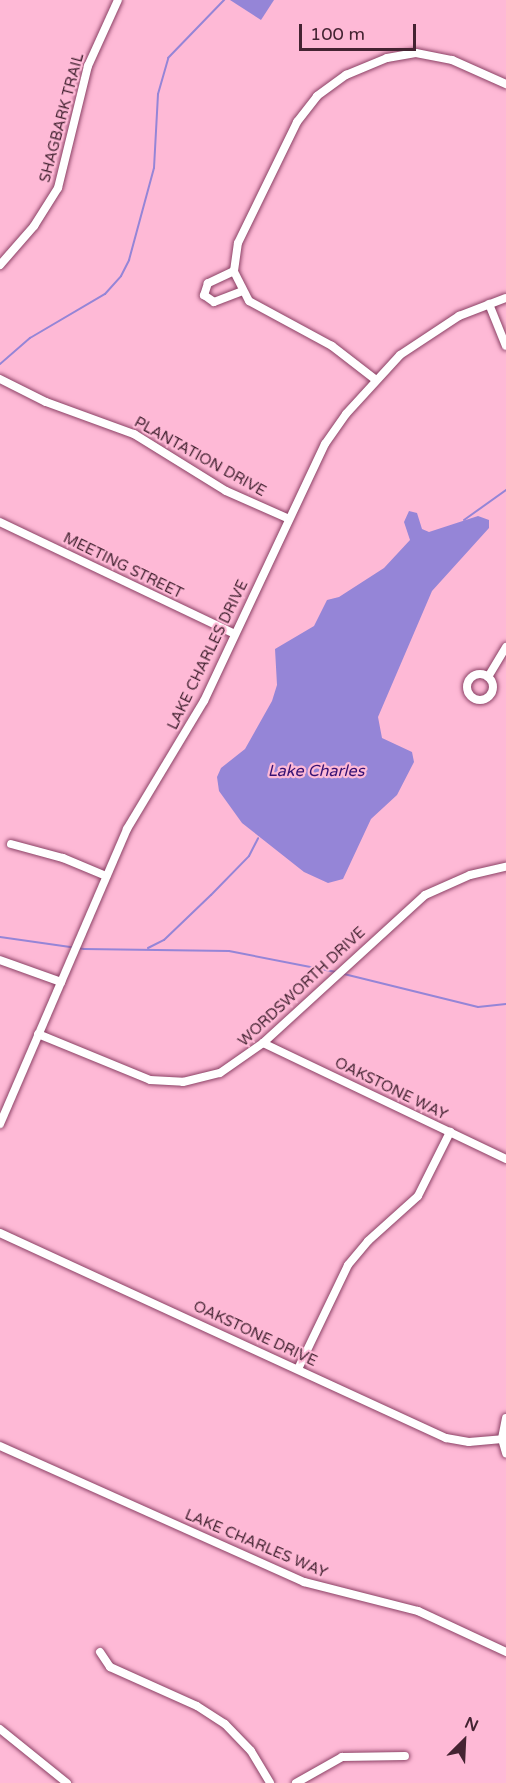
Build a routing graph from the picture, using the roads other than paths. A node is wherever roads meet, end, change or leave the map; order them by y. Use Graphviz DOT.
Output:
graph roads {
  1 [pos="118,0"];
  2 [pos="506,84"];
  3 [pos="0,265"];
  4 [pos="234,271"];
  5 [pos="242,291"];
  6 [pos="506,298"];
  7 [pos="489,304"];
  8 [pos="506,346"];
  9 [pos="0,380"];
  10 [pos="376,380"];
  11 [pos="287,518"];
  12 [pos="0,522"];
  13 [pos="235,634"];
  14 [pos="506,647"];
  15 [pos="488,677"];
  16 [pos="11,844"];
  17 [pos="506,867"];
  18 [pos="106,876"];
  19 [pos="0,960"];
  20 [pos="61,982"];
  21 [pos="38,1034"];
  22 [pos="263,1043"];
  23 [pos="0,1124"];
  24 [pos="450,1132"];
  25 [pos="506,1159"];
  26 [pos="0,1233"];
  27 [pos="298,1369"];
  28 [pos="506,1418"];
  29 [pos="502,1439"];
  30 [pos="0,1446"];
  31 [pos="506,1453"];
  32 [pos="100,1652"];
  33 [pos="506,1652"];
  34 [pos="0,1729"];
  35 [pos="405,1756"];
  36 [pos="67,1783"];
  37 [pos="270,1783"];
  38 [pos="296,1783"];
  1 -- 3 [label="street, SHAGBARK TRAIL"];
  2 -- 4 [label="street"];
  4 -- 5 [label="street"];
  4 -- 5 [label="street"];
  5 -- 10 [label="street"];
  6 -- 7 [label="street, LAKE CHARLES DRIVE"];
  7 -- 8 [label="street"];
  7 -- 10 [label="street, LAKE CHARLES DRIVE"];
  9 -- 11 [label="street, PLANTATION DRIVE"];
  10 -- 11 [label="street, LAKE CHARLES DRIVE"];
  11 -- 13 [label="street, LAKE CHARLES DRIVE"];
  12 -- 13 [label="street, MEETING STREET"];
  13 -- 18 [label="street, LAKE CHARLES DRIVE"];
  14 -- 15 [label="street"];
  16 -- 18 [label="street"];
  17 -- 22 [label="street, WORDSWORTH DRIVE"];
  18 -- 20 [label="street, LAKE CHARLES DRIVE"];
  19 -- 20 [label="street"];
  20 -- 21 [label="street, LAKE CHARLES DRIVE"];
  21 -- 22 [label="street, WORDSWORTH DRIVE"];
  21 -- 23 [label="street, LAKE CHARLES DRIVE"];
  22 -- 24 [label="street, OAKSTONE WAY"];
  24 -- 25 [label="street, OAKSTONE WAY"];
  24 -- 27 [label="street"];
  26 -- 27 [label="street, OAKSTONE DRIVE"];
  27 -- 29 [label="street, OAKSTONE DRIVE"];
  28 -- 29 [label="street"];
  29 -- 31 [label="street"];
  30 -- 33 [label="street, LAKE CHARLES WAY"];
  32 -- 37 [label="street"];
  34 -- 36 [label="street"];
  35 -- 38 [label="street"];
}
